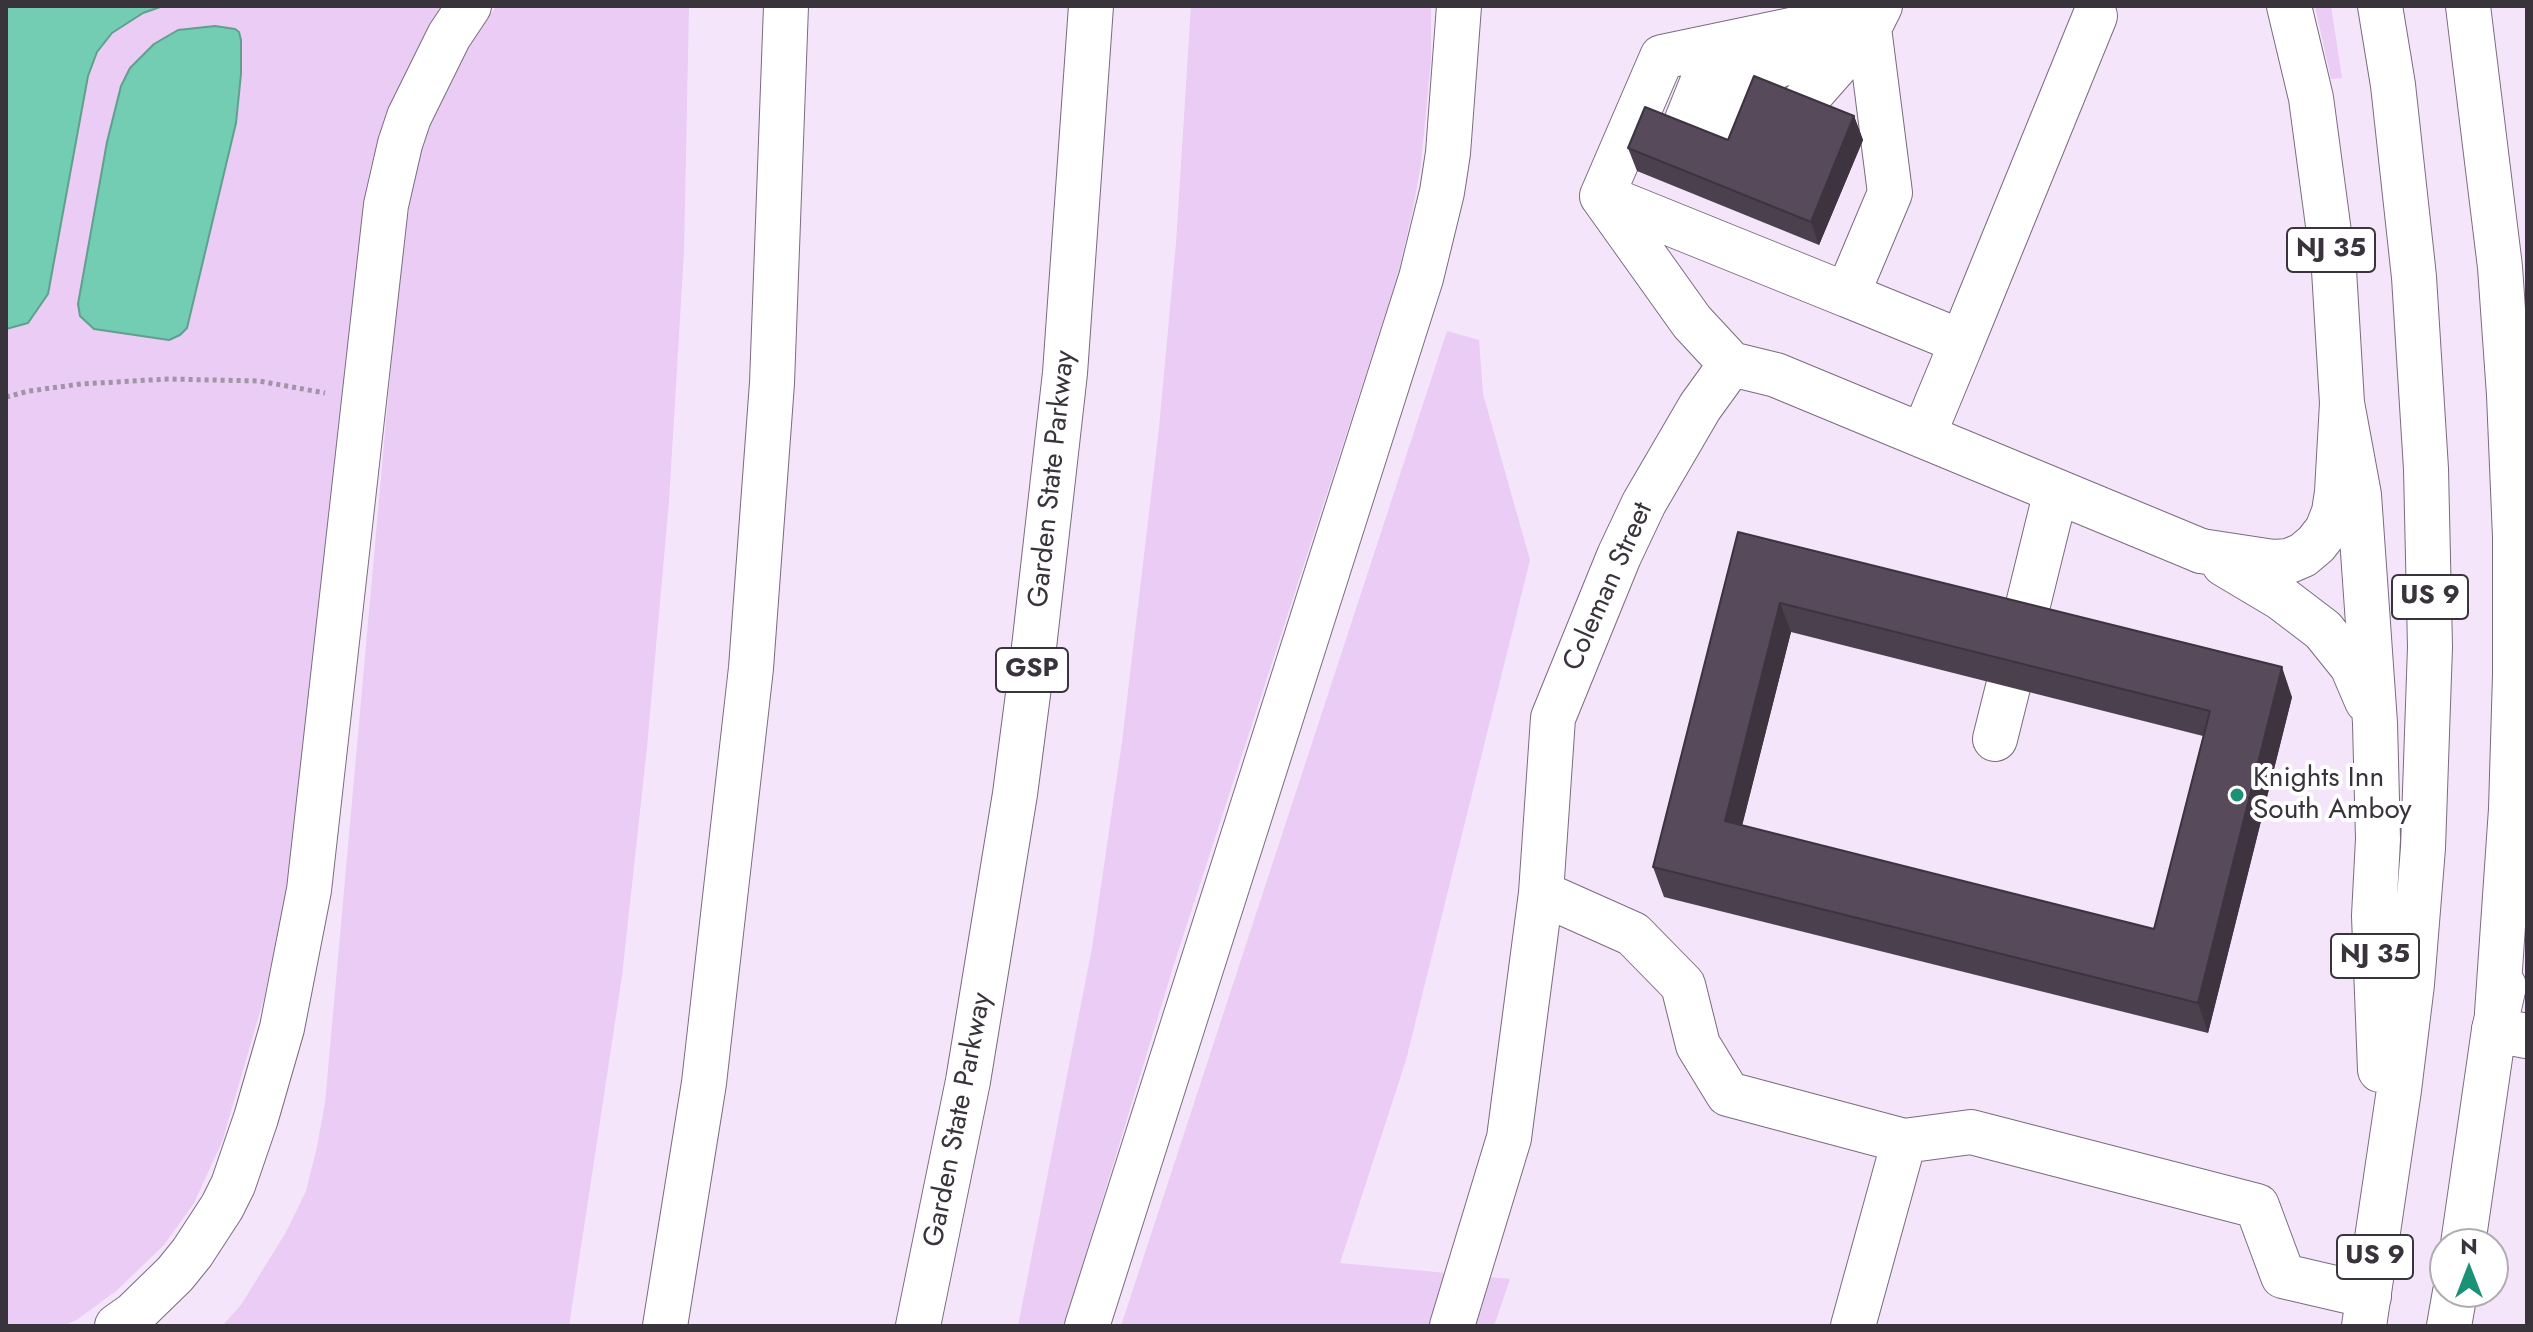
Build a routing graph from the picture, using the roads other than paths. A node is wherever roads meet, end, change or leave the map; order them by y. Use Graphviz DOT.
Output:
graph roads {
  1 [pos="469,6"];
  2 [pos="786,6"];
  3 [pos="1091,6"];
  4 [pos="1448,6"];
  5 [pos="1459,6"];
  6 [pos="2289,6"];
  7 [pos="2380,6"];
  8 [pos="2468,6"];
  9 [pos="1875,15"];
  10 [pos="2095,16"];
  11 [pos="1455,63"];
  12 [pos="1695,146"];
  13 [pos="1602,196"];
  14 [pos="1847,295"];
  15 [pos="1962,342"];
  16 [pos="1731,364"];
  17 [pos="2342,403"];
  18 [pos="1923,436"];
  19 [pos="2056,491"];
  20 [pos="2201,551"];
  21 [pos="2022,629"];
  22 [pos="2008,687"];
  23 [pos="2375,723"];
  24 [pos="1995,739"];
  25 [pos="1541,893"];
  26 [pos="2527,903"];
  27 [pos="2506,1026"];
  28 [pos="1904,1141"];
  29 [pos="2385,1189"];
  30 [pos="2466,1228"];
  31 [pos="2367,1311"];
  32 [pos="117,1326"];
  33 [pos="665,1326"];
  34 [pos="918,1326"];
  35 [pos="1087,1326"];
  36 [pos="1452,1326"];
  37 [pos="1853,1326"];
  1 -- 32 [label="main road"];
  2 -- 33 [label="main road"];
  3 -- 34 [label="main road, Garden State Parkway / GSP"];
  4 -- 11 [label="main road"];
  5 -- 11 [label="main road"];
  6 -- 17 [label="main road, NJ 35"];
  7 -- 29 [label="main road, US 9"];
  8 -- 27 [label="main road"];
  9 -- 9 [label="main road"];
  9 -- 12 [label="main road"];
  9 -- 13 [label="main road"];
  9 -- 14 [label="main road"];
  10 -- 15 [label="main road"];
  11 -- 35 [label="main road"];
  13 -- 14 [label="main road"];
  13 -- 16 [label="main road"];
  14 -- 15 [label="main road"];
  15 -- 18 [label="main road"];
  16 -- 18 [label="main road"];
  16 -- 25 [label="main road, Coleman Street"];
  17 -- 20 [label="main road"];
  17 -- 23 [label="main road, NJ 35"];
  18 -- 19 [label="main road"];
  19 -- 20 [label="main road"];
  19 -- 21 [label="main road"];
  20 -- 23 [label="main road"];
  22 -- 24 [label="main road"];
  23 -- 29 [label="main road, NJ 35"];
  25 -- 28 [label="main road"];
  25 -- 36 [label="main road, Coleman Street"];
  26 -- 27 [label="main road"];
  27 -- 30 [label="main road"];
  28 -- 31 [label="main road"];
  28 -- 37 [label="main road"];
  29 -- 31 [label="main road, US 9"];
}
